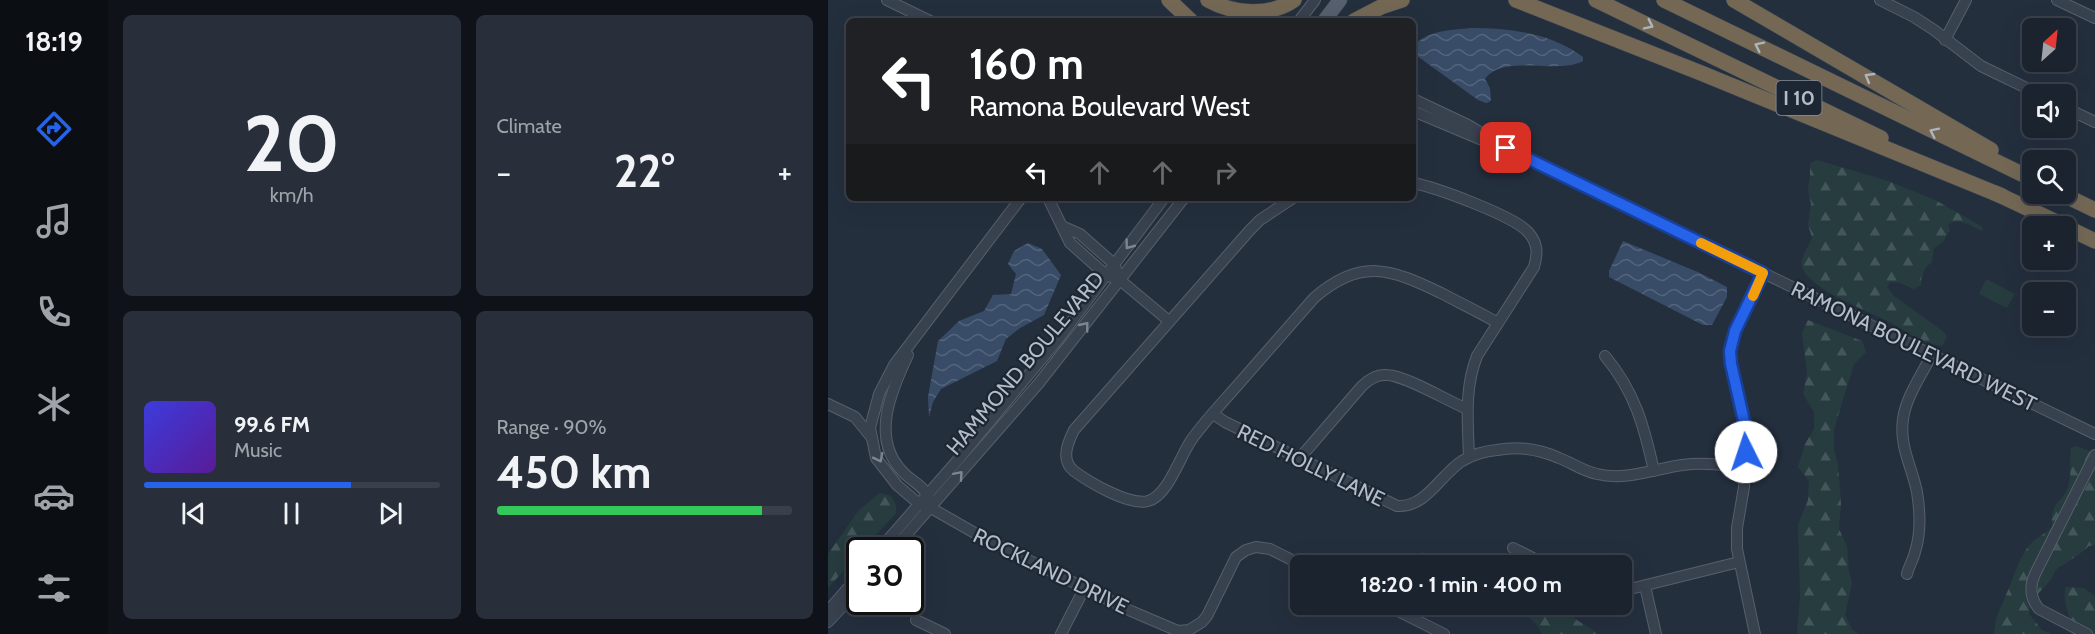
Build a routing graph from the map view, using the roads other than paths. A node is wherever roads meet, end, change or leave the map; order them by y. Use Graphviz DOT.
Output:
graph roads {
  1 [pos="887,0"];
  2 [pos="1169,0"];
  3 [pos="1208,0"];
  4 [pos="1294,0"];
  5 [pos="1315,0"];
  6 [pos="1340,0"];
  7 [pos="1402,0"];
  8 [pos="1516,0"];
  9 [pos="1596,0"];
  10 [pos="1664,0"];
  11 [pos="1734,0"];
  12 [pos="1880,0"];
  13 [pos="1966,0"];
  14 [pos="2057,0"];
  15 [pos="924,18"];
  16 [pos="1180,18"];
  17 [pos="1188,18"];
  18 [pos="1301,18"];
  19 [pos="1326,18"];
  20 [pos="1362,18"];
  21 [pos="2095,18"];
  22 [pos="1945,40"];
  23 [pos="2022,86"];
  24 [pos="1416,100"];
  25 [pos="1416,112"];
  26 [pos="2076,113"];
  27 [pos="2095,122"];
  28 [pos="1506,148"];
  29 [pos="2022,173"];
  30 [pos="2022,174"];
  31 [pos="1416,184"];
  32 [pos="2002,196"];
  33 [pos="1019,201"];
  34 [pos="1050,201"];
  35 [pos="1162,201"];
  36 [pos="1182,201"];
  37 [pos="1288,201"];
  38 [pos="2076,201"];
  39 [pos="2095,210"];
  40 [pos="2043,216"];
  41 [pos="1064,227"];
  42 [pos="2076,232"];
  43 [pos="2095,241"];
  44 [pos="1114,264"];
  45 [pos="1763,273"];
  46 [pos="1106,275"];
  47 [pos="1120,280"];
  48 [pos="1169,321"];
  49 [pos="1498,323"];
  50 [pos="920,331"];
  51 [pos="1605,356"];
  52 [pos="1931,356"];
  53 [pos="828,404"];
  54 [pos="876,406"];
  55 [pos="1467,409"];
  56 [pos="1213,414"];
  57 [pos="855,417"];
  58 [pos="2095,434"];
  59 [pos="872,438"];
  60 [pos="2095,455"];
  61 [pos="1469,457"];
  62 [pos="1299,459"];
  63 [pos="1746,468"];
  64 [pos="2092,470"];
  65 [pos="1654,471"];
  66 [pos="927,493"];
  67 [pos="918,503"];
  68 [pos="931,508"];
  69 [pos="890,537"];
  70 [pos="905,537"];
  71 [pos="1513,548"];
  72 [pos="1527,555"];
  73 [pos="1290,559"];
  74 [pos="1739,562"];
  75 [pos="1907,574"];
  76 [pos="1645,585"];
  77 [pos="1085,587"];
  78 [pos="1632,588"];
  79 [pos="846,590"];
  80 [pos="846,603"];
  81 [pos="828,611"];
  82 [pos="1406,615"];
  83 [pos="916,620"];
  84 [pos="828,622"];
  85 [pos="945,634"];
  86 [pos="1061,634"];
  87 [pos="1444,634"];
  88 [pos="1656,634"];
  89 [pos="1755,634"];
  90 [pos="2087,634"];
  1 -- 15 [label="street"];
  2 -- 16 [label="highway"];
  2 -- 17 [label="highway"];
  3 -- 4 [label="highway"];
  5 -- 18 [label="street"];
  6 -- 19 [label="main road"];
  7 -- 20 [label="highway"];
  8 -- 32 [label="highway"];
  9 -- 32 [label="highway, I 10, one-way"];
  30 -- 10 [label="highway, I 10, one-way"];
  29 -- 11 [label="highway, one-way"];
  12 -- 22 [label="street"];
  13 -- 22 [label="street"];
  14 -- 21 [label="street"];
  22 -- 23 [label="street"];
  24 -- 28 [label="street, RAMONA BOULEVARD WEST"];
  25 -- 28 [label="street, RAMONA BOULEVARD WEST"];
  26 -- 27 [label="street"];
  28 -- 45 [label="street, RAMONA BOULEVARD WEST"];
  31 -- 49 [label="street"];
  32 -- 40 [label="highway, I 10"];
  33 -- 50 [label="street"];
  34 -- 41 [label="street"];
  35 -- 44 [label="street, HAMMOND BOULEVARD, one-way"];
  36 -- 47 [label="street, HAMMOND BOULEVARD"];
  37 -- 48 [label="street"];
  38 -- 39 [label="highway"];
  41 -- 44 [label="street"];
  41 -- 46 [label="street"];
  42 -- 43 [label="highway, I 10"];
  44 -- 46 [label="street, HAMMOND BOULEVARD"];
  44 -- 47 [label="street"];
  45 -- 52 [label="street, RAMONA BOULEVARD WEST"];
  45 -- 63 [label="street"];
  46 -- 47 [label="street"];
  46 -- 66 [label="street, HAMMOND BOULEVARD"];
  47 -- 48 [label="street"];
  68 -- 47 [label="street, HAMMOND BOULEVARD, one-way"];
  48 -- 56 [label="street"];
  49 -- 55 [label="street"];
  49 -- 56 [label="street"];
  50 -- 54 [label="street"];
  50 -- 66 [label="street"];
  51 -- 65 [label="street"];
  52 -- 58 [label="street, RAMONA BOULEVARD WEST"];
  52 -- 75 [label="street"];
  53 -- 57 [label="street"];
  54 -- 57 [label="street"];
  54 -- 59 [label="street"];
  55 -- 61 [label="street"];
  55 -- 62 [label="street"];
  56 -- 62 [label="street, RED HOLLY LANE"];
  57 -- 59 [label="street"];
  59 -- 67 [label="street, one-way"];
  60 -- 64 [label="street"];
  61 -- 62 [label="street, RED HOLLY LANE"];
  61 -- 65 [label="street, RED HOLLY LANE"];
  63 -- 65 [label="street, RED HOLLY LANE"];
  63 -- 74 [label="street"];
  64 -- 90 [label="street"];
  66 -- 67 [label="street, HAMMOND BOULEVARD"];
  66 -- 68 [label="street"];
  67 -- 68 [label="street, ROCKLAND DRIVE"];
  67 -- 69 [label="street, HAMMOND BOULEVARD"];
  68 -- 70 [label="street, HAMMOND BOULEVARD"];
  68 -- 77 [label="street, ROCKLAND DRIVE"];
  71 -- 72 [label="street"];
  73 -- 77 [label="street, ROCKLAND DRIVE"];
  74 -- 76 [label="street"];
  74 -- 89 [label="street"];
  76 -- 78 [label="street"];
  76 -- 88 [label="street"];
  77 -- 86 [label="street"];
  79 -- 81 [label="street"];
  80 -- 84 [label="street"];
  82 -- 87 [label="street"];
  83 -- 85 [label="street"];
}
